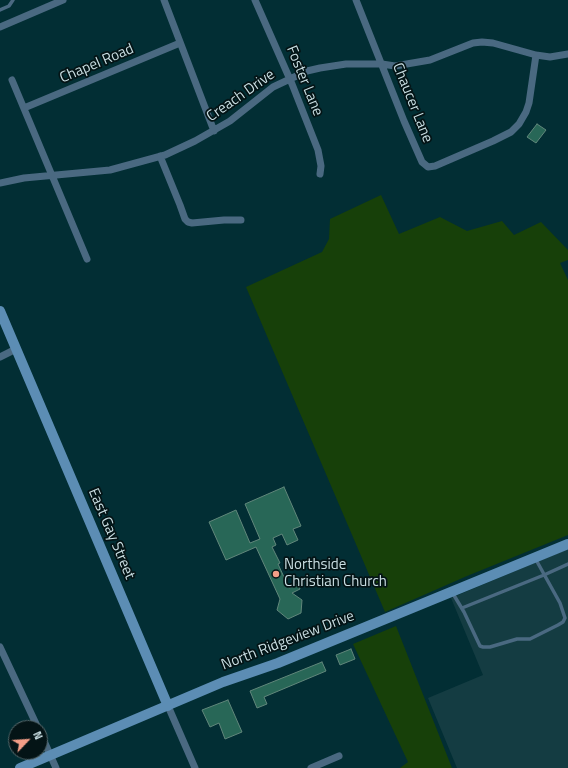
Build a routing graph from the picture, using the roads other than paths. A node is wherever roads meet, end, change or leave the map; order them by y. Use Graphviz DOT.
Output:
graph roads {
  1 [pos="14,0"];
  2 [pos="63,0"];
  3 [pos="164,0"];
  4 [pos="256,0"];
  5 [pos="356,0"];
  6 [pos="0,10"];
  7 [pos="0,27"];
  8 [pos="180,43"];
  9 [pos="568,54"];
  10 [pos="536,55"];
  11 [pos="382,64"];
  12 [pos="290,78"];
  13 [pos="12,80"];
  14 [pos="24,108"];
  15 [pos="214,131"];
  16 [pos="160,156"];
  17 [pos="320,174"];
  18 [pos="52,176"];
  19 [pos="0,183"];
  20 [pos="241,220"];
  21 [pos="87,259"];
  22 [pos="0,312"];
  23 [pos="16,349"];
  24 [pos="0,356"];
  25 [pos="568,544"];
  26 [pos="535,557"];
  27 [pos="568,564"];
  28 [pos="544,575"];
  29 [pos="451,591"];
  30 [pos="462,608"];
  31 [pos="0,646"];
  32 [pos="168,706"];
  33 [pos="34,720"];
  34 [pos="48,750"];
  35 [pos="50,755"];
  36 [pos="339,756"];
  37 [pos="20,768"];
  38 [pos="56,768"];
  39 [pos="195,768"];
  40 [pos="311,768"];
  1 -- 6 [label="lane"];
  2 -- 7 [label="street"];
  3 -- 8 [label="street"];
  4 -- 12 [label="street, Foster Lane"];
  5 -- 11 [label="street, Chaucer Lane"];
  8 -- 14 [label="street, Chapel Road"];
  8 -- 15 [label="street"];
  9 -- 10 [label="street, Creach Drive"];
  10 -- 11 [label="street, Creach Drive"];
  10 -- 11 [label="street, Chaucer Lane"];
  11 -- 12 [label="street, Creach Drive"];
  12 -- 15 [label="street, Creach Drive"];
  12 -- 17 [label="street, Foster Lane"];
  13 -- 14 [label="street"];
  14 -- 18 [label="street"];
  15 -- 16 [label="street, Creach Drive"];
  16 -- 18 [label="street, Creach Drive"];
  16 -- 20 [label="street"];
  18 -- 19 [label="street, Creach Drive"];
  18 -- 21 [label="street"];
  22 -- 23 [label="main road, East Gay Street"];
  23 -- 24 [label="street"];
  23 -- 32 [label="main road, East Gay Street"];
  25 -- 26 [label="main road, North Ridgeview Drive"];
  26 -- 28 [label="lane"];
  26 -- 29 [label="main road, North Ridgeview Drive"];
  27 -- 28 [label="lane"];
  28 -- 30 [label="lane"];
  28 -- 30 [label="lane"];
  29 -- 30 [label="lane"];
  29 -- 32 [label="main road, North Ridgeview Drive"];
  31 -- 33 [label="street"];
  32 -- 35 [label="main road, North Ridgeview Drive"];
  32 -- 39 [label="street, East Gay Street"];
  34 -- 35 [label="street"];
  35 -- 37 [label="main road, North Ridgeview Drive"];
  35 -- 38 [label="street"];
  36 -- 40 [label="street"];
}
